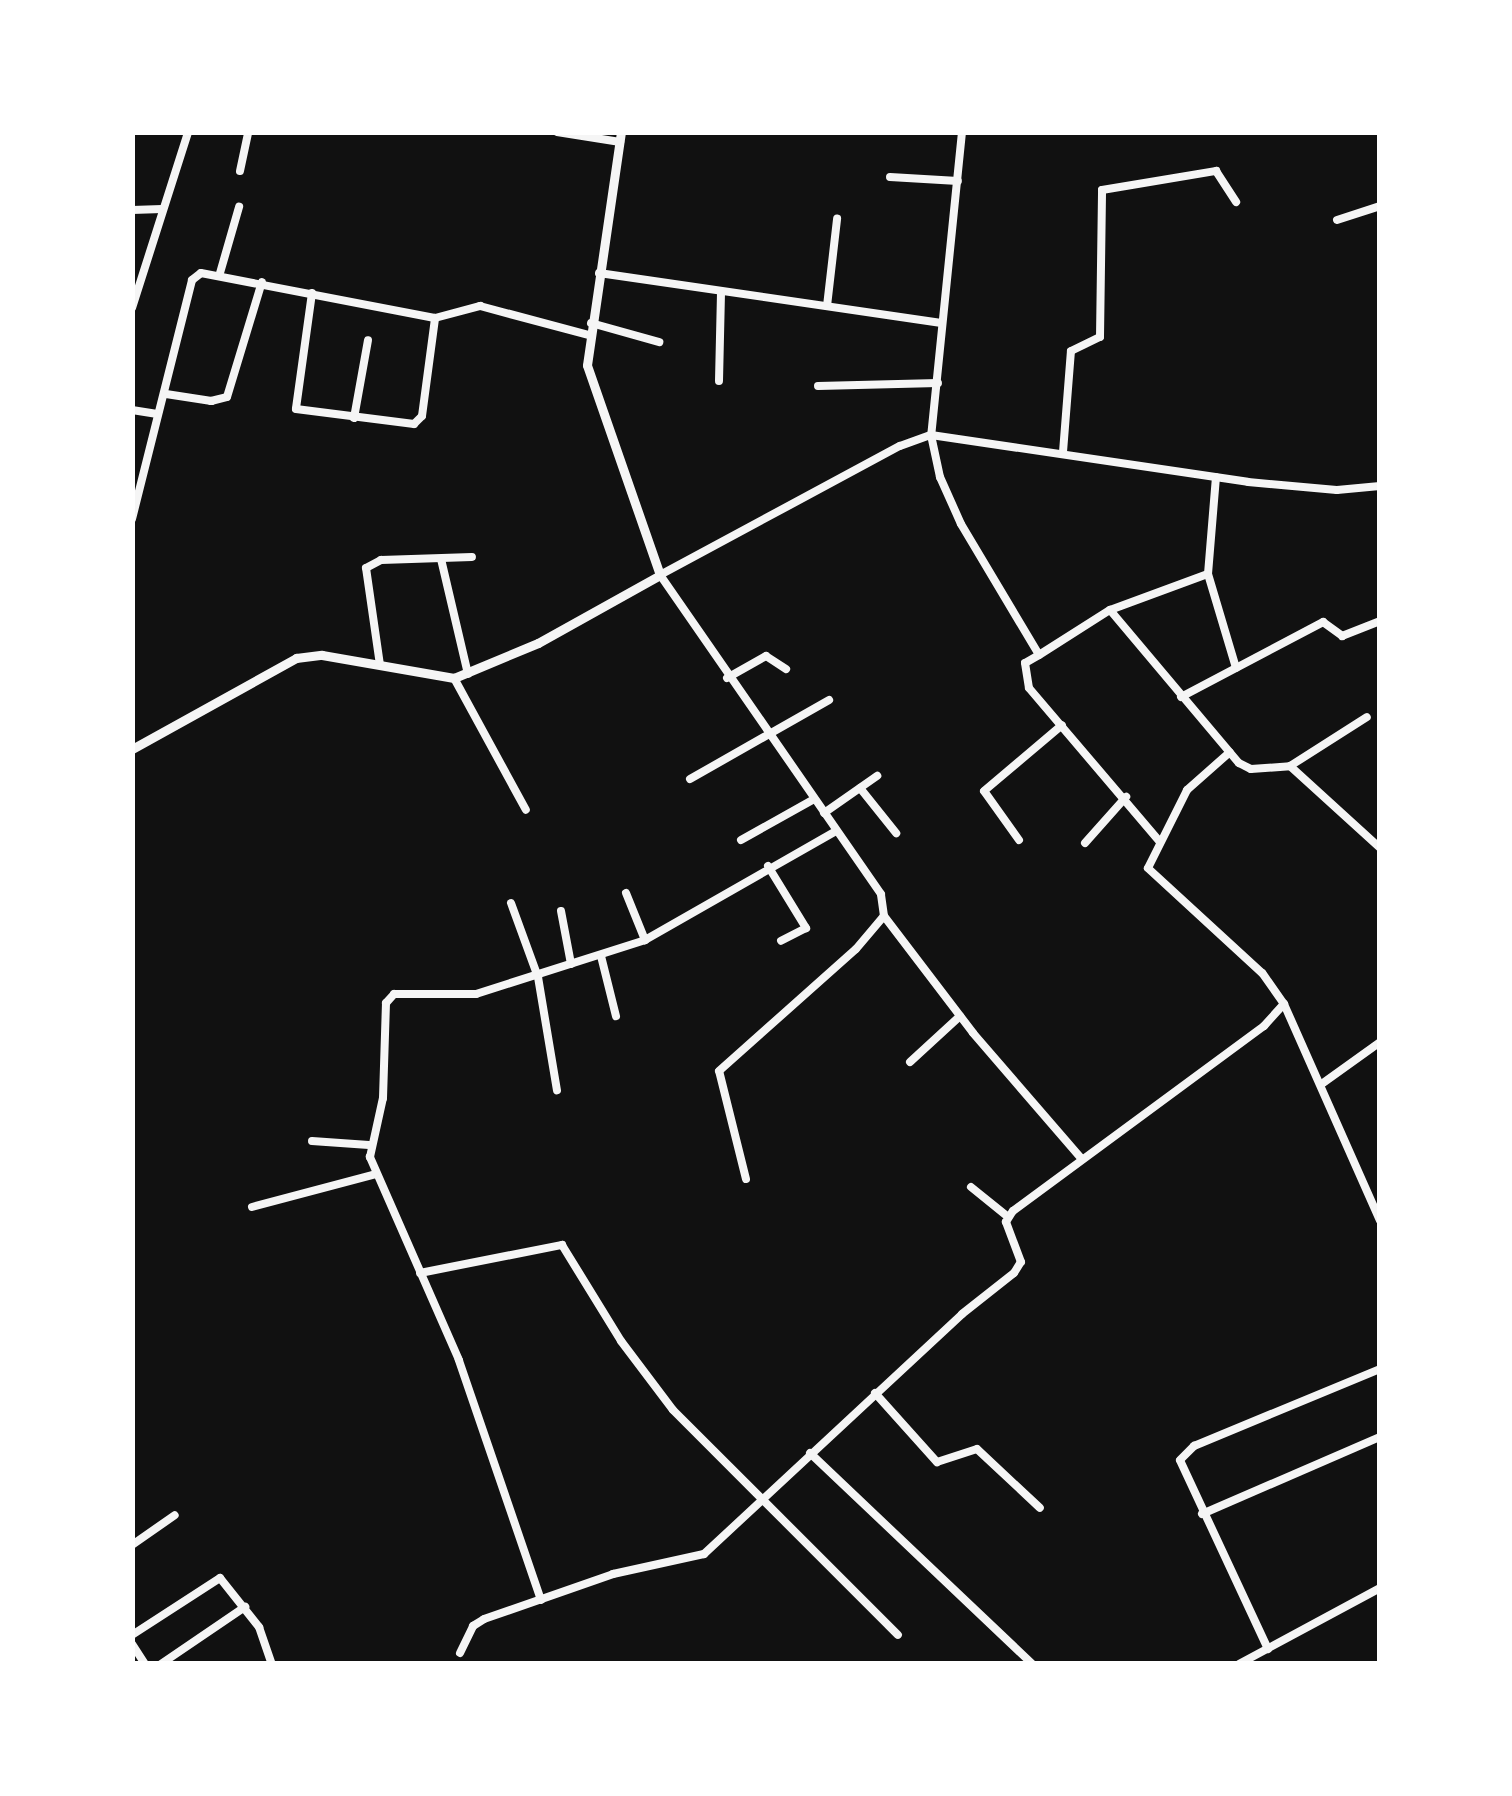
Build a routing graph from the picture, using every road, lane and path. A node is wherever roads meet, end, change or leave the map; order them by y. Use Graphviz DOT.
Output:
graph roads {
  1 [pos="188,132"];
  2 [pos="248,132"];
  3 [pos="557,132"];
  4 [pos="962,132"];
  5 [pos="621,137"];
  6 [pos="240,171"];
  7 [pos="890,177"];
  8 [pos="958,181"];
  9 [pos="1236,202"];
  10 [pos="1380,206"];
  11 [pos="239,207"];
  12 [pos="162,209"];
  13 [pos="132,210"];
  14 [pos="837,219"];
  15 [pos="1337,220"];
  16 [pos="220,273"];
  17 [pos="599,273"];
  18 [pos="137,274"];
  19 [pos="262,282"];
  20 [pos="721,292"];
  21 [pos="312,293"];
  22 [pos="827,306"];
  23 [pos="132,308"];
  24 [pos="435,318"];
  25 [pos="941,323"];
  26 [pos="589,329"];
  27 [pos="368,340"];
  28 [pos="659,342"];
  29 [pos="719,381"];
  30 [pos="938,383"];
  31 [pos="818,386"];
  32 [pos="166,394"];
  33 [pos="132,410"];
  34 [pos="156,415"];
  35 [pos="354,418"];
  36 [pos="931,435"];
  37 [pos="1063,452"];
  38 [pos="1216,477"];
  39 [pos="1378,486"];
  40 [pos="132,519"];
  41 [pos="472,557"];
  42 [pos="441,559"];
  43 [pos="1208,574"];
  44 [pos="660,575"];
  45 [pos="1110,610"];
  46 [pos="1380,621"];
  47 [pos="1039,655"];
  48 [pos="380,665"];
  49 [pos="1236,668"];
  50 [pos="786,669"];
  51 [pos="468,674"];
  52 [pos="454,678"];
  53 [pos="728,678"];
  54 [pos="1181,697"];
  55 [pos="829,700"];
  56 [pos="1367,717"];
  57 [pos="1062,725"];
  58 [pos="770,737"];
  59 [pos="132,748"];
  60 [pos="1229,752"];
  61 [pos="1289,766"];
  62 [pos="877,776"];
  63 [pos="690,779"];
  64 [pos="860,788"];
  65 [pos="1126,797"];
  66 [pos="814,800"];
  67 [pos="526,810"];
  68 [pos="824,813"];
  69 [pos="836,831"];
  70 [pos="896,833"];
  71 [pos="741,840"];
  72 [pos="1019,840"];
  73 [pos="1159,841"];
  74 [pos="1084,843"];
  75 [pos="1380,848"];
  76 [pos="768,866"];
  77 [pos="626,892"];
  78 [pos="511,903"];
  79 [pos="561,911"];
  80 [pos="884,916"];
  81 [pos="645,940"];
  82 [pos="781,941"];
  83 [pos="601,956"];
  84 [pos="572,964"];
  85 [pos="538,977"];
  86 [pos="1284,1004"];
  87 [pos="616,1016"];
  88 [pos="960,1016"];
  89 [pos="1380,1042"];
  90 [pos="910,1063"];
  91 [pos="1323,1083"];
  92 [pos="557,1090"];
  93 [pos="312,1141"];
  94 [pos="369,1145"];
  95 [pos="1080,1157"];
  96 [pos="376,1174"];
  97 [pos="746,1179"];
  98 [pos="971,1186"];
  99 [pos="1380,1189"];
  100 [pos="1369,1192"];
  101 [pos="252,1207"];
  102 [pos="1008,1217"];
  103 [pos="1380,1221"];
  104 [pos="420,1273"];
  105 [pos="1380,1369"];
  106 [pos="875,1393"];
  107 [pos="1380,1437"];
  108 [pos="810,1453"];
  109 [pos="765,1502"];
  110 [pos="1040,1508"];
  111 [pos="1202,1514"];
  112 [pos="175,1516"];
  113 [pos="132,1545"];
  114 [pos="1380,1588"];
  115 [pos="541,1600"];
  116 [pos="245,1607"];
  117 [pos="898,1635"];
  118 [pos="132,1639"];
  119 [pos="1268,1648"];
  120 [pos="460,1653"];
  121 [pos="145,1664"];
  122 [pos="161,1664"];
  123 [pos="272,1664"];
  124 [pos="1032,1664"];
  125 [pos="1241,1664"];
  1 -- 12 [label="street"];
  2 -- 6 [label="street"];
  3 -- 5 [label="street"];
  4 -- 8 [label="street"];
  5 -- 17 [label="street"];
  7 -- 8 [label="street"];
  8 -- 25 [label="street"];
  9 -- 37 [label="street"];
  10 -- 15 [label="street"];
  11 -- 16 [label="street"];
  12 -- 13 [label="street"];
  12 -- 18 [label="street"];
  14 -- 22 [label="street"];
  16 -- 19 [label="street"];
  16 -- 32 [label="street"];
  17 -- 20 [label="street"];
  17 -- 26 [label="street"];
  18 -- 23 [label="street"];
  19 -- 21 [label="street"];
  19 -- 32 [label="street"];
  20 -- 22 [label="street"];
  20 -- 29 [label="street"];
  21 -- 24 [label="street"];
  21 -- 35 [label="street"];
  22 -- 25 [label="street"];
  24 -- 26 [label="street"];
  24 -- 35 [label="street"];
  25 -- 30 [label="street"];
  26 -- 28 [label="street"];
  26 -- 44 [label="street"];
  27 -- 35 [label="street"];
  30 -- 31 [label="street"];
  30 -- 36 [label="street"];
  32 -- 34 [label="street"];
  33 -- 34 [label="street"];
  34 -- 40 [label="street"];
  36 -- 37 [label="street"];
  36 -- 44 [label="street"];
  36 -- 47 [label="street"];
  37 -- 38 [label="street"];
  38 -- 39 [label="street"];
  38 -- 43 [label="street"];
  41 -- 42 [label="street"];
  42 -- 48 [label="street"];
  42 -- 51 [label="street"];
  43 -- 45 [label="street"];
  43 -- 49 [label="street"];
  44 -- 51 [label="street"];
  44 -- 53 [label="street"];
  45 -- 47 [label="street"];
  45 -- 54 [label="street"];
  46 -- 49 [label="street"];
  47 -- 57 [label="street"];
  48 -- 52 [label="street"];
  48 -- 59 [label="street"];
  49 -- 54 [label="street"];
  50 -- 53 [label="street"];
  51 -- 52 [label="street"];
  52 -- 67 [label="street"];
  53 -- 58 [label="street"];
  54 -- 60 [label="street"];
  55 -- 58 [label="street"];
  56 -- 61 [label="street"];
  57 -- 65 [label="street"];
  57 -- 72 [label="street"];
  58 -- 63 [label="street"];
  58 -- 66 [label="street"];
  60 -- 61 [label="street"];
  60 -- 73 [label="street"];
  61 -- 75 [label="street"];
  62 -- 64 [label="street"];
  64 -- 68 [label="street"];
  64 -- 70 [label="street"];
  65 -- 73 [label="street"];
  65 -- 74 [label="street"];
  66 -- 68 [label="street"];
  66 -- 71 [label="street"];
  68 -- 69 [label="street"];
  69 -- 76 [label="street"];
  69 -- 80 [label="street"];
  73 -- 86 [label="street"];
  76 -- 81 [label="street"];
  76 -- 82 [label="street"];
  77 -- 81 [label="street"];
  78 -- 85 [label="street"];
  79 -- 84 [label="street"];
  80 -- 88 [label="street"];
  80 -- 97 [label="street"];
  81 -- 83 [label="street"];
  83 -- 84 [label="street"];
  83 -- 87 [label="street"];
  84 -- 85 [label="street"];
  85 -- 92 [label="street"];
  85 -- 94 [label="street"];
  86 -- 91 [label="street"];
  86 -- 95 [label="street"];
  88 -- 90 [label="street"];
  88 -- 95 [label="street"];
  89 -- 91 [label="street"];
  91 -- 100 [label="street"];
  93 -- 94 [label="street"];
  94 -- 96 [label="street"];
  95 -- 102 [label="street"];
  96 -- 101 [label="street"];
  96 -- 104 [label="street"];
  98 -- 102 [label="street"];
  99 -- 100 [label="street"];
  100 -- 103 [label="street"];
  102 -- 106 [label="street"];
  104 -- 109 [label="street"];
  104 -- 115 [label="street"];
  105 -- 111 [label="street"];
  106 -- 108 [label="street"];
  106 -- 110 [label="street"];
  107 -- 111 [label="street"];
  108 -- 109 [label="street"];
  108 -- 124 [label="street"];
  109 -- 115 [label="street"];
  109 -- 117 [label="street"];
  111 -- 119 [label="street"];
  112 -- 113 [label="street"];
  114 -- 119 [label="street"];
  115 -- 120 [label="street"];
  116 -- 118 [label="street"];
  116 -- 122 [label="street"];
  116 -- 123 [label="street"];
  118 -- 121 [label="street"];
  119 -- 125 [label="street"];
}
